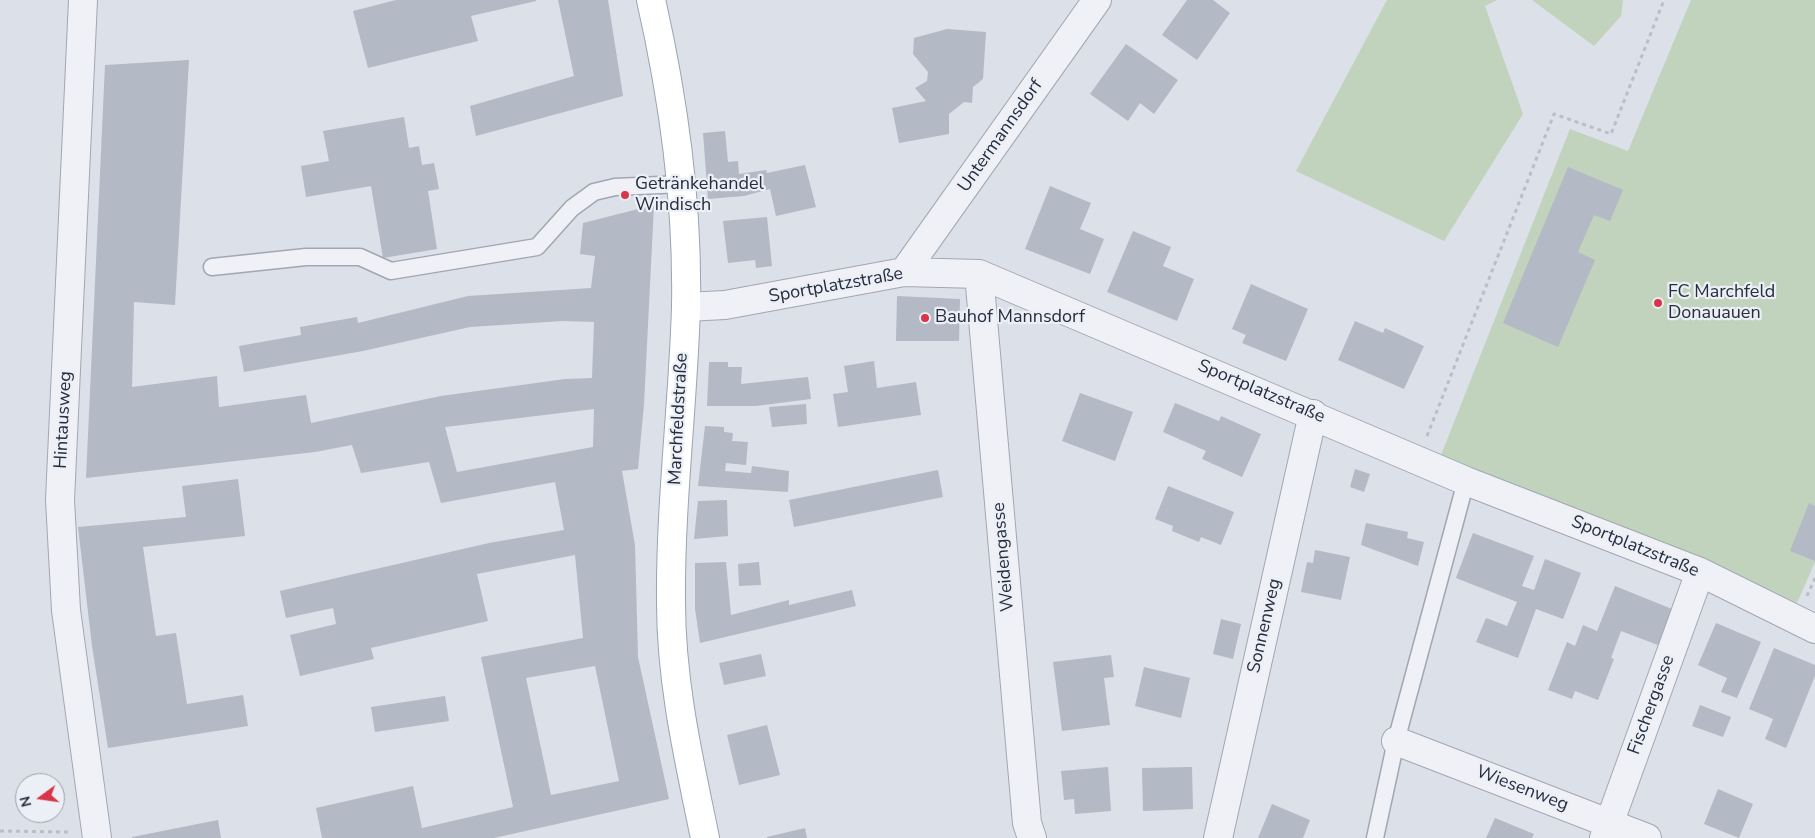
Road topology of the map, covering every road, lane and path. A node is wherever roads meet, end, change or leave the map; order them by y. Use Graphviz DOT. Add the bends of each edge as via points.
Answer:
graph roads {
  1 [pos="83,0"];
  2 [pos="651,0"];
  3 [pos="1097,0"];
  4 [pos="1664,0"];
  5 [pos="683,184"];
  6 [pos="212,267"];
  7 [pos="904,272"];
  8 [pos="979,274"];
  9 [pos="686,306"];
  10 [pos="1313,414"];
  11 [pos="1418,460"];
  12 [pos="1466,480"];
  13 [pos="1700,572"];
  14 [pos="1815,629"];
  15 [pos="1396,741"];
  16 [pos="1606,830"];
  17 [pos="0,831"];
  18 [pos="97,835"];
  19 [pos="706,838"];
  20 [pos="1032,838"];
  21 [pos="1218,838"];
  22 [pos="1375,838"];
  23 [pos="1647,838"];
  1 -- 18 [label="street, Hintausweg" via="60,500 66,610"];
  2 -- 5 [label="main road, Marchfeldstraße" via="665,63"];
  3 -- 7 [label="street, Untermannsdorf"];
  4 -- 11 [label="path" via="1611,134 1554,114"];
  5 -- 6 [label="lane" via="615,187 594,192 572,208 537,247 391,271 360,257 306,257"];
  5 -- 9 [label="main road, Marchfeldstraße"];
  7 -- 8 [label="street, Sportplatzstraße"];
  7 -- 9 [label="street, Sportplatzstraße" via="725,305"];
  8 -- 10 [label="street, Sportplatzstraße"];
  8 -- 20 [label="street, Weidengasse" via="1027,823"];
  9 -- 19 [label="main road, Marchfeldstraße" via="672,528 671,605 678,704"];
  10 -- 11 [label="street, Sportplatzstraße"];
  10 -- 21 [label="street, Sonnenweg"];
  11 -- 12 [label="street, Sportplatzstraße"];
  12 -- 13 [label="street, Sportplatzstraße"];
  12 -- 15 [label="lane"];
  13 -- 14 [label="street, Sportplatzstraße"];
  13 -- 16 [label="street, Fischergasse"];
  15 -- 16 [label="street, Wiesenweg"];
  15 -- 22 [label="lane"];
  16 -- 23 [label="street, Wiesenweg"];
  17 -- 18 [label="path"];
}
